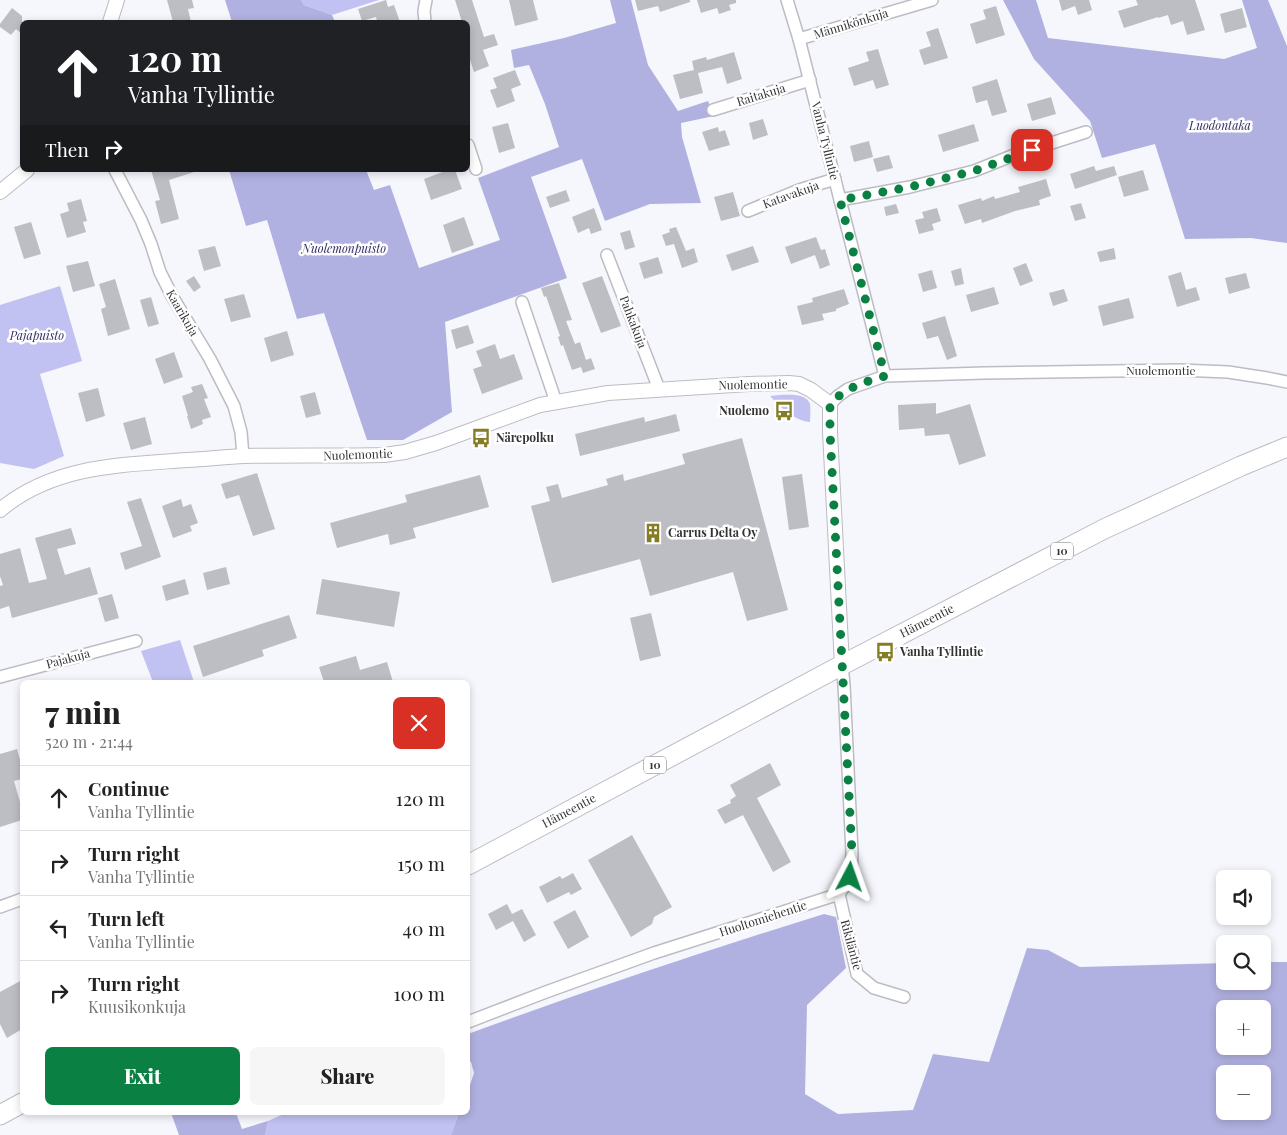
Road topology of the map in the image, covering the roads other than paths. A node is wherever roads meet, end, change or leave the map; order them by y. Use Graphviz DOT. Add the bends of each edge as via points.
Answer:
graph roads {
  1 [pos="117,0"];
  2 [pos="426,0"];
  3 [pos="787,0"];
  4 [pos="932,0"];
  5 [pos="111,20"];
  6 [pos="425,20"];
  7 [pos="799,40"];
  8 [pos="810,80"];
  9 [pos="713,110"];
  10 [pos="1086,132"];
  11 [pos="470,151"];
  12 [pos="476,169"];
  13 [pos="25,172"];
  14 [pos="116,172"];
  15 [pos="835,179"];
  16 [pos="0,192"];
  17 [pos="840,200"];
  18 [pos="748,211"];
  19 [pos="608,255"];
  20 [pos="522,302"];
  21 [pos="885,376"];
  22 [pos="1287,382"];
  23 [pos="659,389"];
  24 [pos="556,402"];
  25 [pos="830,404"];
  26 [pos="1287,447"];
  27 [pos="243,456"];
  28 [pos="0,510"];
  29 [pos="136,641"];
  30 [pos="842,665"];
  31 [pos="0,678"];
  32 [pos="470,864"];
  33 [pos="839,894"];
  34 [pos="20,900"];
  35 [pos="0,907"];
  36 [pos="904,997"];
  37 [pos="470,1021"];
  38 [pos="20,1104"];
  39 [pos="0,1115"];
  1 -- 5 [label="street"];
  2 -- 6 [label="street"];
  3 -- 7 [label="street, Vanha Tyllintie"];
  4 -- 7 [label="street, Männikönkuja"];
  7 -- 8 [label="street, Vanha Tyllintie"];
  8 -- 9 [label="street, Raitakuja"];
  8 -- 15 [label="street, Vanha Tyllintie"];
  10 -- 17 [label="street" via="974,171"];
  11 -- 12 [label="street"];
  13 -- 16 [label="street"];
  14 -- 27 [label="street, Kaarikuja" via="141,220 172,296 234,406"];
  15 -- 17 [label="street, Vanha Tyllintie"];
  15 -- 18 [label="street, Katavakuja"];
  17 -- 21 [label="street, Vanha Tyllintie"];
  19 -- 23 [label="street, Pahkakuja"];
  20 -- 24 [label="street"];
  21 -- 22 [label="street, Nuolemontie" via="1180,370 1228,372"];
  21 -- 25 [label="street" via="848,389"];
  23 -- 24 [label="street, Nuolemontie"];
  23 -- 25 [label="street, Nuolemontie" via="789,383 812,390"];
  24 -- 27 [label="street, Nuolemontie" via="405,452"];
  25 -- 30 [label="street"];
  26 -- 30 [label="highway, Hämeentie / 10" via="1104,529"];
  27 -- 28 [label="street, Nuolemontie" via="113,465 67,475 33,488"];
  29 -- 31 [label="street, Pajakuja"];
  30 -- 32 [label="highway, Hämeentie / 10"];
  30 -- 33 [label="street" via="852,853 850,877"];
  33 -- 36 [label="street, Rikiläntie" via="857,974 874,988"];
  33 -- 37 [label="street, Huoltomiehentie" via="654,953"];
  34 -- 35 [label="street"];
  38 -- 39 [label="highway"];
}
